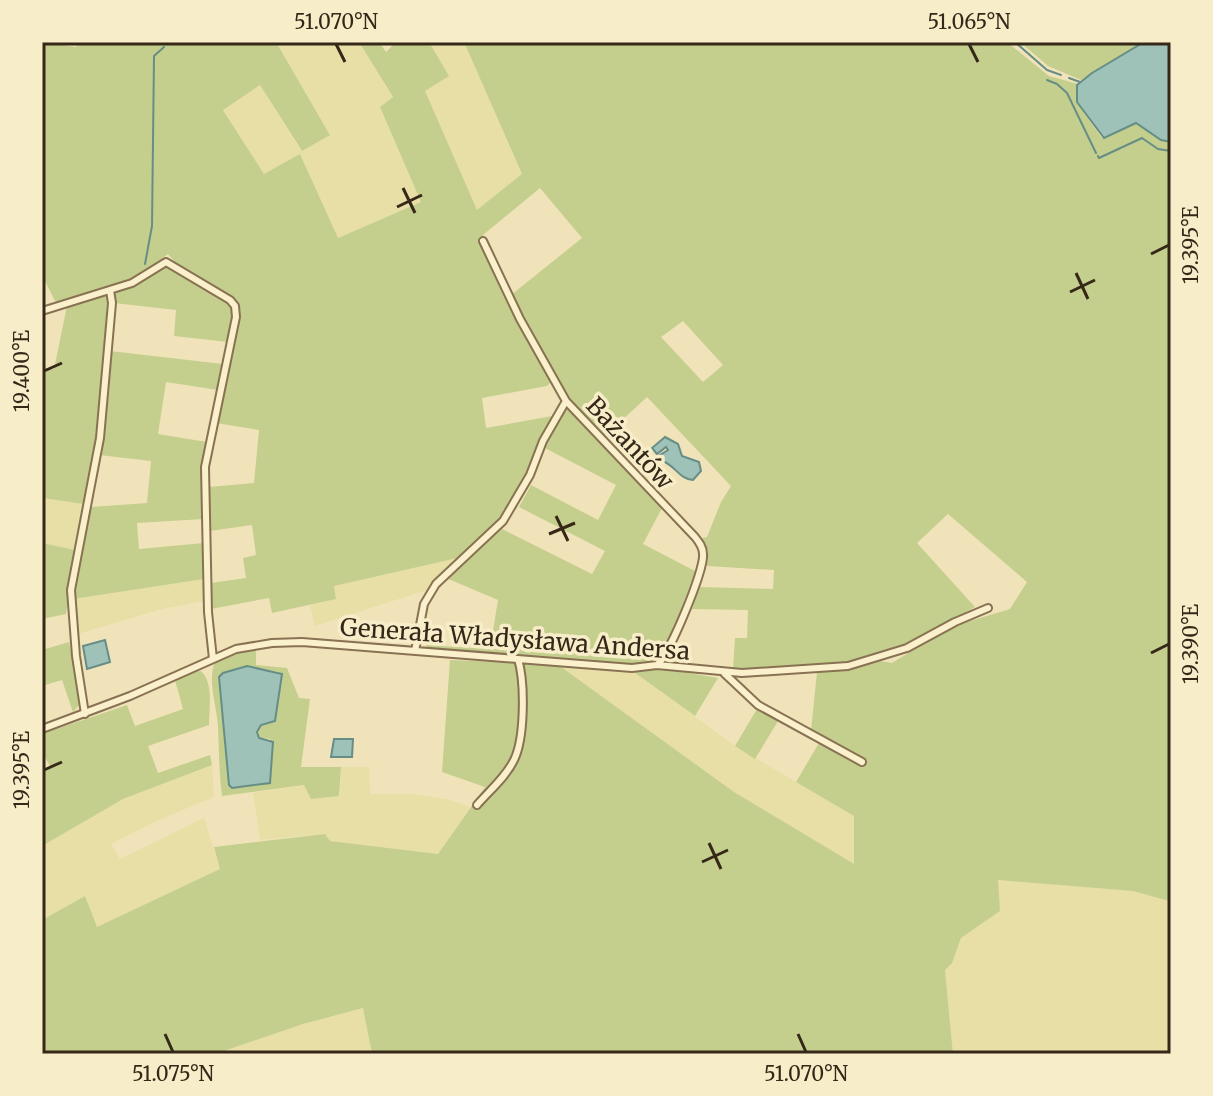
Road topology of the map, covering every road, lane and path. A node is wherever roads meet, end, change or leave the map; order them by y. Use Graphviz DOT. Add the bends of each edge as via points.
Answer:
graph roads {
  1 [pos="483,241"];
  2 [pos="110,290"];
  3 [pos="42,311"];
  4 [pos="566,401"];
  5 [pos="988,608"];
  6 [pos="415,651"];
  7 [pos="213,659"];
  8 [pos="518,659"];
  9 [pos="657,665"];
  10 [pos="724,673"];
  11 [pos="85,714"];
  12 [pos="42,729"];
  13 [pos="862,762"];
  14 [pos="477,805"];
  1 -- 4 [label="street, Bażantów"];
  2 -- 3 [label="street"];
  2 -- 7 [label="street" via="139,280 166,262 230,300 236,309 205,467"];
  2 -- 11 [label="street" via="100,438 71,590"];
  4 -- 6 [label="street" via="503,521 436,584 424,604"];
  4 -- 9 [label="street, Bażantów" via="703,551 670,648"];
  5 -- 10 [label="street, Generała Władysława Andersa" via="907,648 859,664"];
  6 -- 7 [label="street, Generała Władysława Andersa" via="283,642 243,647"];
  6 -- 8 [label="street, Generała Władysława Andersa"];
  7 -- 11 [label="street, Generała Władysława Andersa"];
  8 -- 9 [label="street, Generała Władysława Andersa" via="632,668"];
  8 -- 14 [label="street" via="523,692 517,754"];
  9 -- 10 [label="street, Generała Władysława Andersa"];
  10 -- 13 [label="street" via="758,705"];
  11 -- 12 [label="street, Generała Władysława Andersa"];
}
